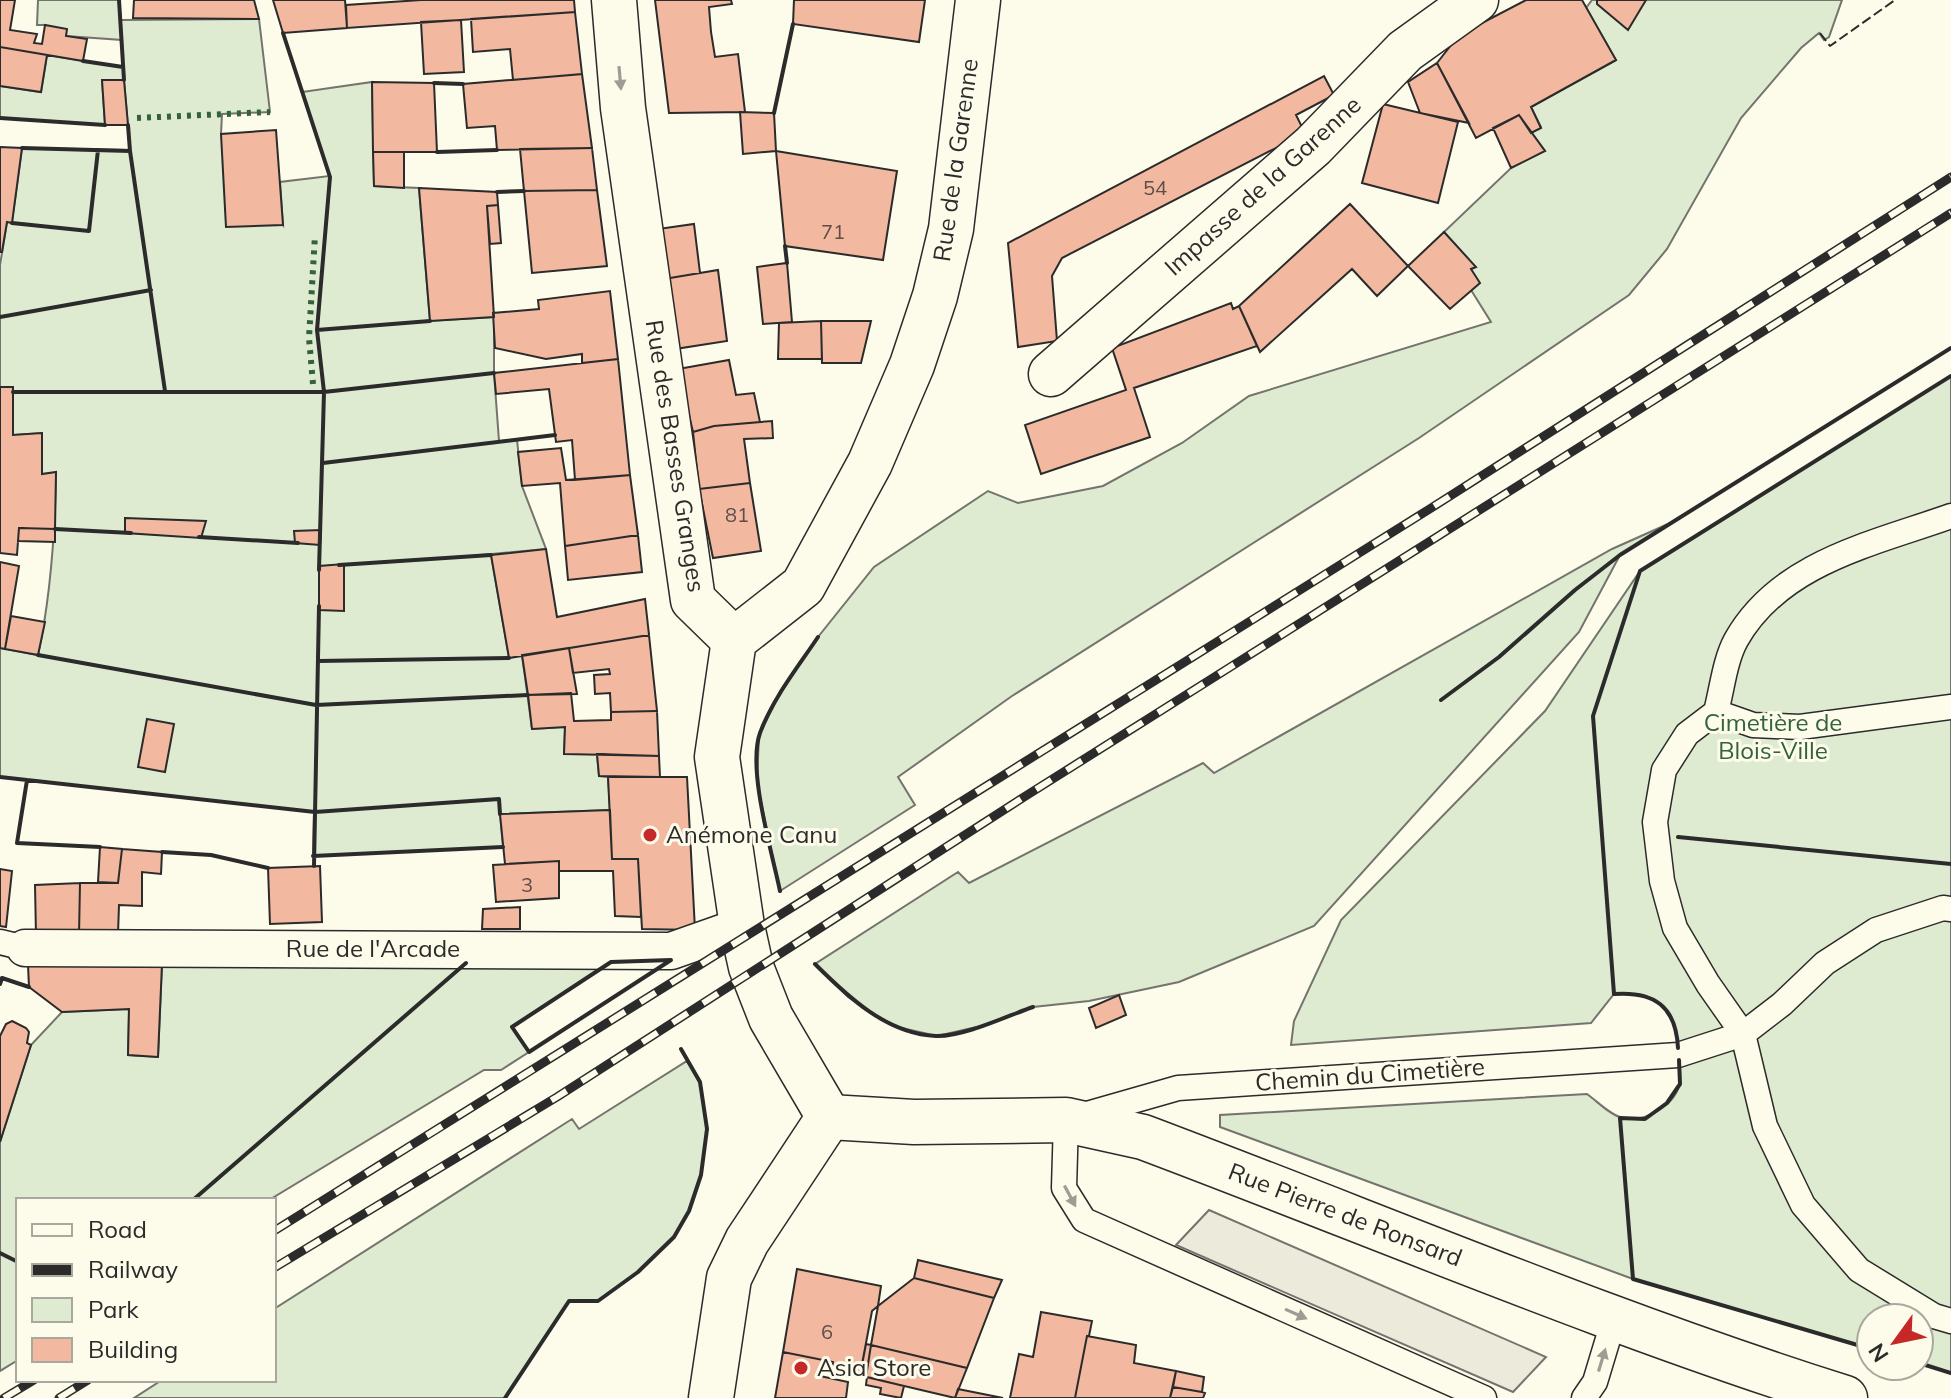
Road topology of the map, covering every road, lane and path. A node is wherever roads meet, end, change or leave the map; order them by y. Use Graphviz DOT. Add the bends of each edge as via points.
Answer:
graph roads {
  1 [pos="614,0"];
  2 [pos="978,0"];
  3 [pos="1476,0"];
  4 [pos="1051,374"];
  5 [pos="1951,516"];
  6 [pos="734,640"];
  7 [pos="1951,707"];
  8 [pos="1716,712"];
  9 [pos="1951,909"];
  10 [pos="742,926"];
  11 [pos="12,945"];
  12 [pos="1743,1034"];
  13 [pos="829,1117"];
  14 [pos="1066,1120"];
  15 [pos="1614,1319"];
  16 [pos="1951,1321"];
  17 [pos="1753,1384"];
  18 [pos="711,1398"];
  19 [pos="1484,1398"];
  20 [pos="1584,1398"];
  21 [pos="1845,1398"];
  1 -- 6 [label="street, Rue des Basses Granges, one-way" via="623,108 693,600"];
  2 -- 6 [label="street, Rue de la Garenne" via="951,229 912,365 870,463 803,586"];
  3 -- 4 [label="street, Impasse de la Garenne" via="1405,51 1313,146"];
  5 -- 8 [label="lane" via="1823,562 1782,586 1755,611 1734,643"];
  6 -- 10 [label="street" via="717,757"];
  7 -- 8 [label="lane" via="1800,727 1753,725"];
  8 -- 12 [label="lane" via="1687,734 1664,770 1655,822 1662,881 1675,928"];
  9 -- 12 [label="lane, Chemin du Cimetière" via="1876,930 1825,963"];
  10 -- 11 [label="street, Rue de l'Arcade" via="671,951"];
  10 -- 13 [label="street" via="771,1018"];
  12 -- 14 [label="lane, Chemin du Cimetière" via="1678,1055 1178,1088"];
  12 -- 16 [label="lane" via="1765,1126 1803,1205 1859,1270"];
  13 -- 14 [label="street, Rue Pierre de Ronsard"];
  13 -- 18 [label="street" via="747,1241 729,1278"];
  14 -- 15 [label="street, Rue Pierre de Ronsard" via="1143,1137"];
  14 -- 19 [label="lane, one-way" via="1064,1188 1084,1220"];
  15 -- 17 [label="street, Rue Pierre de Ronsard"];
  20 -- 15 [label="lane, one-way" via="1595,1382"];
  17 -- 21 [label="street, Rue Pierre de Ronsard"];
}
